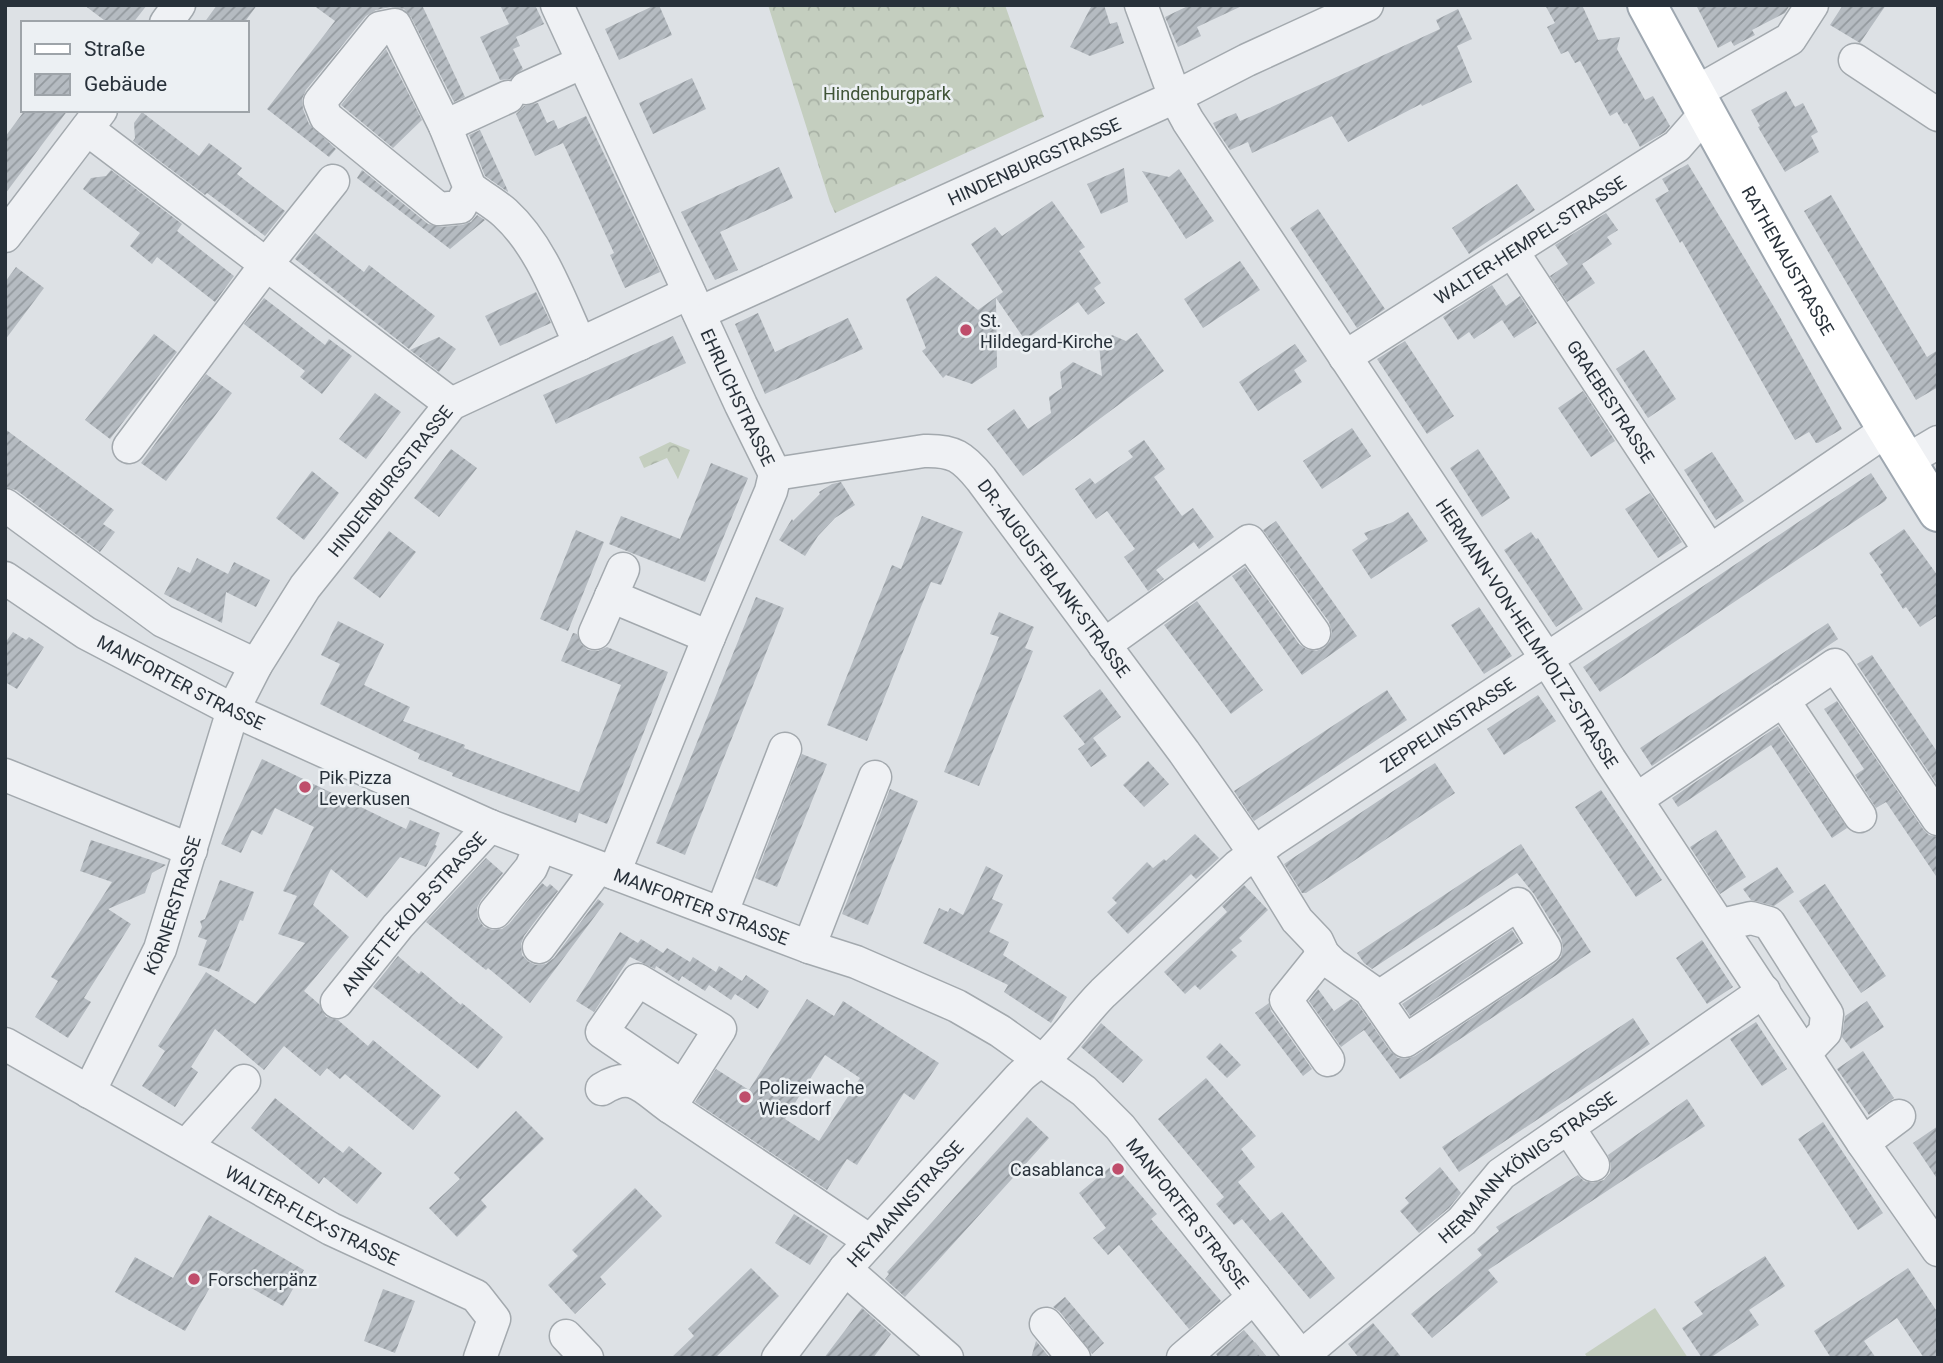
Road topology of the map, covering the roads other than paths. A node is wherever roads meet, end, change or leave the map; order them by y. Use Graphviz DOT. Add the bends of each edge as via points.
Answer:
graph roads {
  1 [pos="179,5"];
  2 [pos="557,5"];
  3 [pos="1141,5"];
  4 [pos="1367,5"];
  5 [pos="1647,5"];
  6 [pos="1812,5"];
  7 [pos="167,21"];
  8 [pos="1855,60"];
  9 [pos="583,62"];
  10 [pos="1175,97"];
  11 [pos="1700,103"];
  12 [pos="1938,114"];
  13 [pos="94,120"];
  14 [pos="445,126"];
  15 [pos="333,181"];
  16 [pos="470,188"];
  17 [pos="5,236"];
  18 [pos="1512,251"];
  19 [pos="265,266"];
  20 [pos="694,303"];
  21 [pos="580,344"];
  22 [pos="1345,357"];
  23 [pos="451,404"];
  24 [pos="1938,442"];
  25 [pos="1896,446"];
  26 [pos="129,447"];
  27 [pos="775,474"];
  28 [pos="5,505"];
  29 [pos="1938,512"];
  30 [pos="1710,551"];
  31 [pos="5,578"];
  32 [pos="595,633"];
  33 [pos="1314,633"];
  34 [pos="709,637"];
  35 [pos="1104,645"];
  36 [pos="1546,658"];
  37 [pos="256,665"];
  38 [pos="1783,700"];
  39 [pos="233,710"];
  40 [pos="785,749"];
  41 [pos="5,775"];
  42 [pos="875,777"];
  43 [pos="1637,799"];
  44 [pos="1860,816"];
  45 [pos="1938,819"];
  46 [pos="490,826"];
  47 [pos="540,847"];
  48 [pos="191,850"];
  49 [pos="1254,853"];
  50 [pos="606,871"];
  51 [pos="495,912"];
  52 [pos="722,912"];
  53 [pos="1721,925"];
  54 [pos="540,947"];
  55 [pos="809,947"];
  56 [pos="1323,954"];
  57 [pos="1764,991"];
  58 [pos="1376,999"];
  59 [pos="337,1002"];
  60 [pos="5,1044"];
  61 [pos="1805,1053"];
  62 [pos="1041,1060"];
  63 [pos="1328,1060"];
  64 [pos="244,1081"];
  65 [pos="602,1089"];
  66 [pos="89,1092"];
  67 [pos="1899,1116"];
  68 [pos="1568,1127"];
  69 [pos="1863,1143"];
  70 [pos="186,1146"];
  71 [pos="1593,1165"];
  72 [pos="870,1241"];
  73 [pos="1938,1250"];
  74 [pos="845,1269"];
  75 [pos="1254,1297"];
  76 [pos="1046,1324"];
  77 [pos="1289,1352"];
  78 [pos="480,1358"];
  79 [pos="778,1358"];
  80 [pos="947,1358"];
  81 [pos="1074,1358"];
  82 [pos="1183,1358"];
  1 -- 7 [label="street"];
  2 -- 9 [label="street, EHRLICHSTRASSE"];
  3 -- 10 [label="street, HERMANN-VON-HELMHOLTZ-STRASSE"];
  4 -- 10 [label="street, HINDENBURGSTRASSE"];
  5 -- 11 [label="main road, RATHENAUSTRASSE"];
  6 -- 11 [label="street, WALTER-HEMPEL-STRASSE" via="1790,39"];
  8 -- 12 [label="street"];
  9 -- 14 [label="street"];
  9 -- 20 [label="street, EHRLICHSTRASSE"];
  10 -- 20 [label="street, HINDENBURGSTRASSE"];
  10 -- 22 [label="street, HERMANN-VON-HELMHOLTZ-STRASSE"];
  11 -- 18 [label="street, WALTER-HEMPEL-STRASSE" via="1677,146"];
  11 -- 25 [label="main road, RATHENAUSTRASSE"];
  13 -- 17 [label="street"];
  13 -- 19 [label="street"];
  14 -- 16 [label="street"];
  14 -- 16 [label="street" via="395,25 380,28 320,102 326,117 439,209 460,207"];
  15 -- 19 [label="street"];
  16 -- 21 [label="street" via="505,213 524,235"];
  18 -- 22 [label="street, WALTER-HEMPEL-STRASSE"];
  18 -- 30 [label="street, GRAEBESTRASSE"];
  19 -- 23 [label="street"];
  19 -- 26 [label="street"];
  20 -- 21 [label="street, HINDENBURGSTRASSE"];
  20 -- 27 [label="street, EHRLICHSTRASSE"];
  21 -- 23 [label="street, HINDENBURGSTRASSE"];
  22 -- 36 [label="street, HERMANN-VON-HELMHOLTZ-STRASSE"];
  23 -- 37 [label="street, HINDENBURGSTRASSE" via="305,587"];
  24 -- 25 [label="street, ZEPPELINSTRASSE"];
  25 -- 29 [label="main road, RATHENAUSTRASSE"];
  25 -- 30 [label="street, ZEPPELINSTRASSE"];
  27 -- 34 [label="street, EHRLICHSTRASSE"];
  27 -- 35 [label="street, DR.-AUGUST-BLANK-STRASSE" via="924,452 954,454 981,479"];
  28 -- 37 [label="street" via="163,621"];
  30 -- 36 [label="street, ZEPPELINSTRASSE"];
  31 -- 39 [label="street, MANFORTER STRASSE" via="86,633"];
  32 -- 34 [label="street" via="617,582"];
  33 -- 35 [label="street" via="1249,541"];
  34 -- 50 [label="street, EHRLICHSTRASSE"];
  35 -- 49 [label="street, DR.-AUGUST-BLANK-STRASSE"];
  36 -- 43 [label="street, HERMANN-VON-HELMHOLTZ-STRASSE"];
  36 -- 49 [label="street, ZEPPELINSTRASSE"];
  37 -- 39 [label="street, HINDENBURGSTRASSE"];
  38 -- 43 [label="street"];
  38 -- 44 [label="street"];
  38 -- 45 [label="street" via="1835,665"];
  39 -- 46 [label="street, MANFORTER STRASSE"];
  39 -- 48 [label="street, KÖRNERSTRASSE"];
  40 -- 52 [label="street"];
  41 -- 48 [label="street"];
  42 -- 55 [label="street"];
  43 -- 53 [label="street, HERMANN-VON-HELMHOLTZ-STRASSE"];
  46 -- 47 [label="street, MANFORTER STRASSE"];
  46 -- 59 [label="street, ANNETTE-KOLB-STRASSE" via="398,926"];
  47 -- 50 [label="street, MANFORTER STRASSE"];
  47 -- 51 [label="street" via="531,868"];
  48 -- 66 [label="street, KÖRNERSTRASSE" via="160,948"];
  49 -- 56 [label="street, DR.-AUGUST-BLANK-STRASSE"];
  49 -- 62 [label="street, ZEPPELINSTRASSE" via="1103,993"];
  50 -- 52 [label="street, MANFORTER STRASSE"];
  50 -- 54 [label="street, EHRLICHSTRASSE"];
  52 -- 55 [label="street, MANFORTER STRASSE"];
  53 -- 57 [label="street, HERMANN-VON-HELMHOLTZ-STRASSE"];
  53 -- 61 [label="street" via="1751,918 1769,923 1827,1014 1825,1032"];
  55 -- 62 [label="street, MANFORTER STRASSE" via="957,1006"];
  56 -- 58 [label="street, DR.-AUGUST-BLANK-STRASSE"];
  56 -- 63 [label="street" via="1286,1000"];
  57 -- 61 [label="street, HERMANN-VON-HELMHOLTZ-STRASSE"];
  57 -- 68 [label="street, HERMANN-KÖNIG-STRASSE"];
  58 -- 58 [label="street, DR.-AUGUST-BLANK-STRASSE" via="1405,1041 1545,948 1518,904"];
  60 -- 66 [label="street, WALTER-FLEX-STRASSE"];
  61 -- 69 [label="street, HERMANN-VON-HELMHOLTZ-STRASSE"];
  62 -- 72 [label="street, HEYMANNSTRASSE" via="1029,1067"];
  62 -- 75 [label="street, MANFORTER STRASSE" via="1105,1110"];
  64 -- 70 [label="street"];
  65 -- 72 [label="street" via="620,1079 631,1080 676,1097"];
  66 -- 70 [label="street, WALTER-FLEX-STRASSE"];
  67 -- 69 [label="street"];
  68 -- 71 [label="street"];
  68 -- 77 [label="street, HERMANN-KÖNIG-STRASSE" via="1501,1174 1462,1221"];
  69 -- 73 [label="street, HERMANN-VON-HELMHOLTZ-STRASSE"];
  70 -- 78 [label="street, WALTER-FLEX-STRASSE" via="331,1229 476,1296 494,1319"];
  72 -- 74 [label="street, HEYMANNSTRASSE"];
  74 -- 79 [label="street, HEYMANNSTRASSE"];
  74 -- 80 [label="street"];
  75 -- 77 [label="street, MANFORTER STRASSE"];
  75 -- 82 [label="street"];
  76 -- 81 [label="street"];
}
